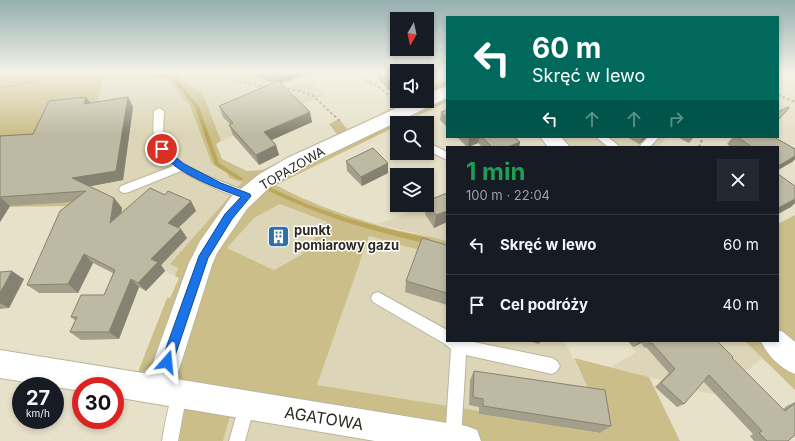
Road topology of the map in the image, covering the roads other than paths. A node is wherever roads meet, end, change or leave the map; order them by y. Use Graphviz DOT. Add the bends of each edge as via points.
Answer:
graph roads {
  1 [pos="444,93"];
  2 [pos="412,110"];
  3 [pos="159,111"];
  4 [pos="602,138"];
  5 [pos="653,138"];
  6 [pos="614,146"];
  7 [pos="645,146"];
  8 [pos="434,150"];
  9 [pos="446,156"];
  10 [pos="182,166"];
  11 [pos="125,189"];
  12 [pos="247,196"];
  13 [pos="378,298"];
  14 [pos="446,338"];
  15 [pos="453,342"];
  16 [pos="775,342"];
  17 [pos="795,360"];
  18 [pos="0,364"];
  19 [pos="552,366"];
  20 [pos="169,393"];
  21 [pos="247,405"];
  22 [pos="454,440"];
  23 [pos="170,441"];
  24 [pos="238,441"];
  1 -- 2 [label="street, TOPAZOWA"];
  2 -- 12 [label="street, TOPAZOWA" via="352,135 278,172"];
  3 -- 10 [label="lane" via="162,149 169,158"];
  4 -- 6 [label="lane"];
  5 -- 7 [label="lane"];
  8 -- 9 [label="lane"];
  10 -- 11 [label="lane"];
  10 -- 12 [label="lane" via="218,186"];
  12 -- 20 [label="street, TOPAZOWA" via="229,217 200,264"];
  13 -- 14 [label="lane"];
  15 -- 19 [label="lane"];
  15 -- 22 [label="lane"];
  16 -- 17 [label="street"];
  18 -- 20 [label="street, AGATOWA"];
  20 -- 21 [label="street, AGATOWA"];
  20 -- 23 [label="lane" via="176,409"];
  21 -- 22 [label="street, AGATOWA"];
  21 -- 24 [label="lane"];
}
